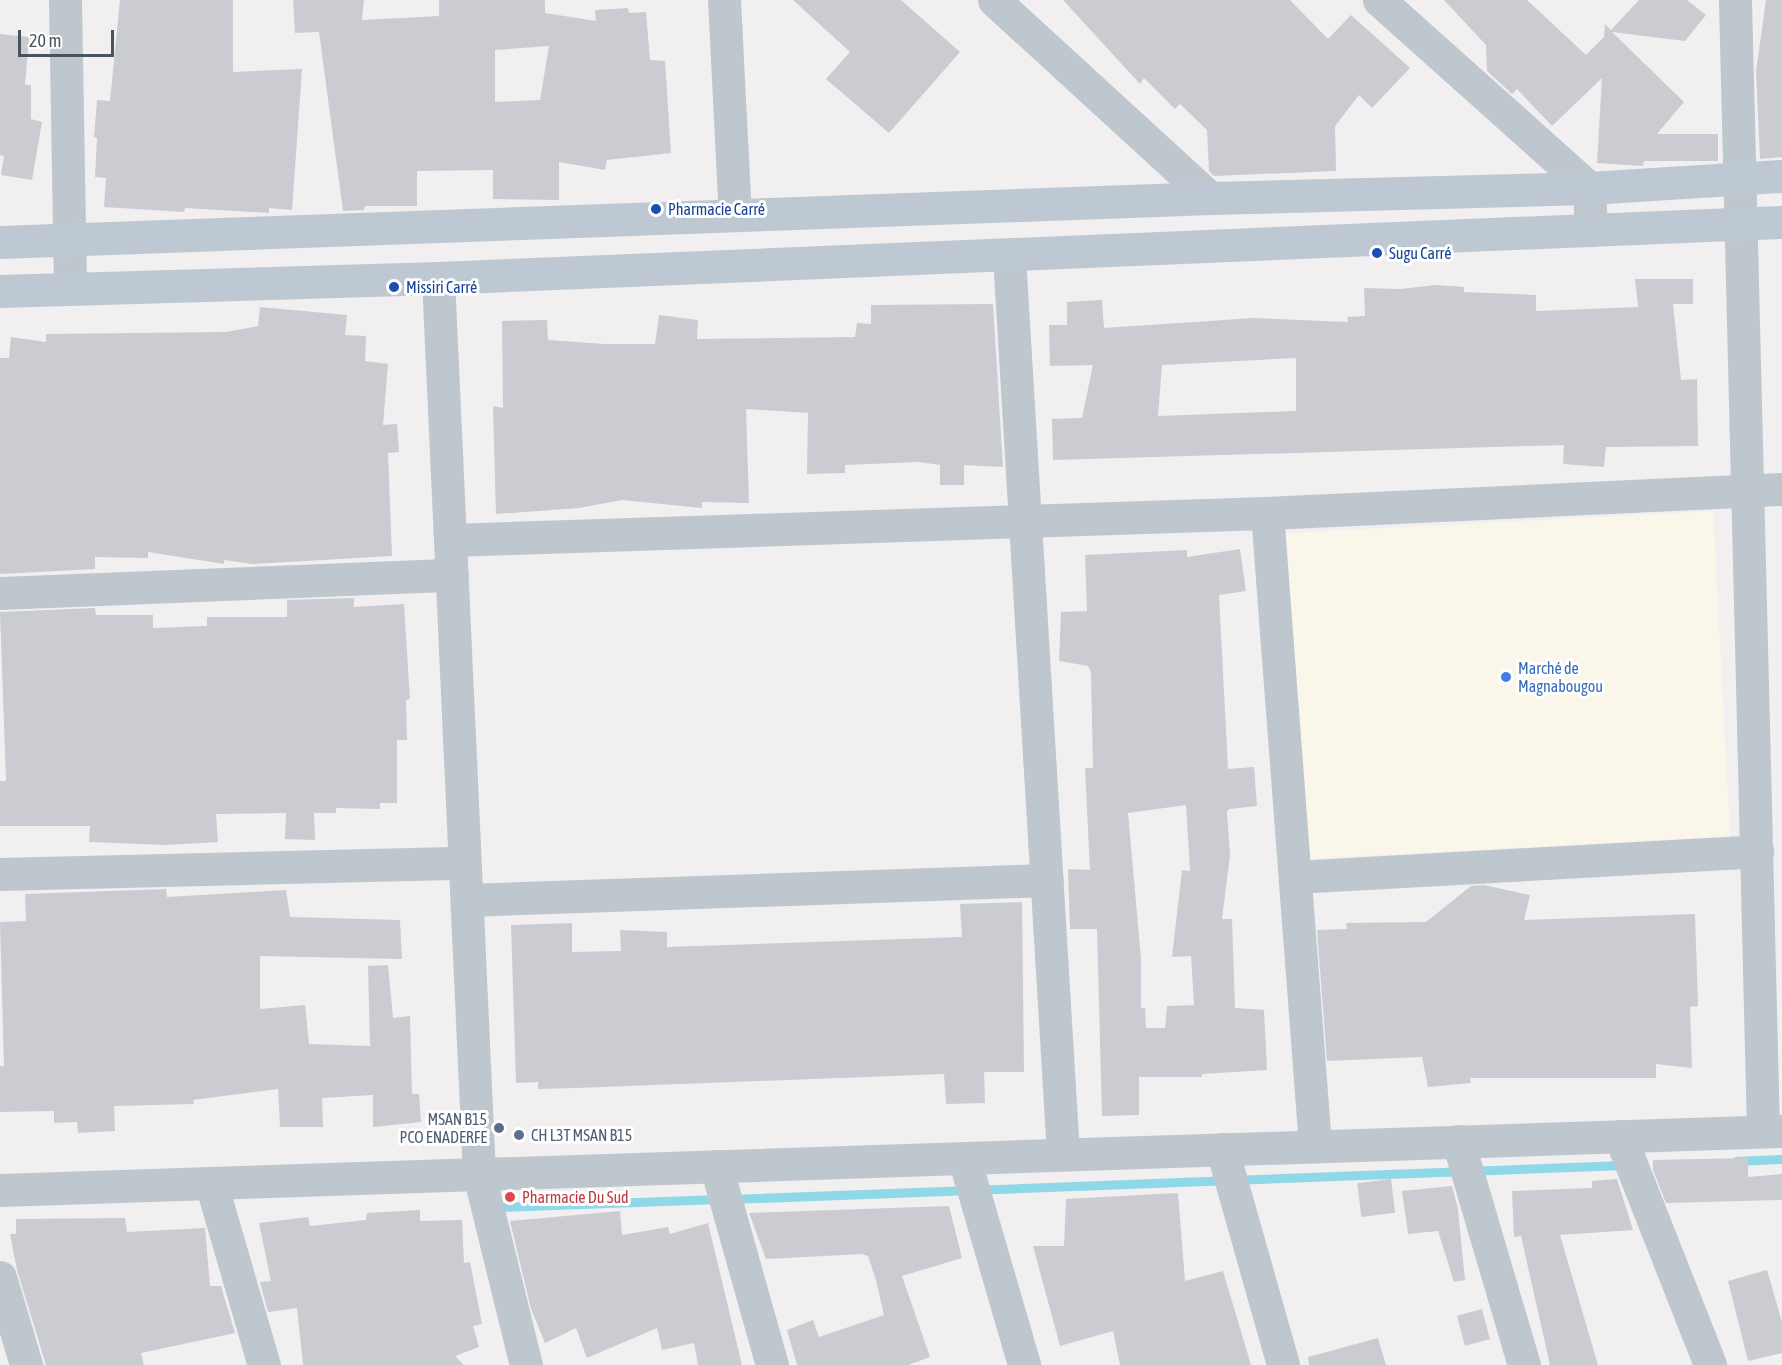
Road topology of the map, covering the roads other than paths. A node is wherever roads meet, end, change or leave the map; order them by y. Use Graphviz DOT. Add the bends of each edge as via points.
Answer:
graph roads {
  1 [pos="65,0"];
  2 [pos="724,0"];
  3 [pos="994,0"];
  4 [pos="1379,0"];
  5 [pos="1735,0"];
  6 [pos="1782,176"];
  7 [pos="1742,177"];
  8 [pos="1589,188"];
  9 [pos="1210,198"];
  10 [pos="735,214"];
  11 [pos="1782,222"];
  12 [pos="1742,223"];
  13 [pos="1591,230"];
  14 [pos="69,240"];
  15 [pos="0,242"];
  16 [pos="1009,256"];
  17 [pos="438,278"];
  18 [pos="70,288"];
  19 [pos="0,291"];
  20 [pos="1748,489"];
  21 [pos="1782,489"];
  22 [pos="1267,513"];
  23 [pos="1025,520"];
  24 [pos="451,540"];
  25 [pos="452,575"];
  26 [pos="0,593"];
  27 [pos="1757,851"];
  28 [pos="463,863"];
  29 [pos="0,874"];
  30 [pos="1295,877"];
  31 [pos="1047,880"];
  32 [pos="467,900"];
  33 [pos="1773,1131"];
  34 [pos="1620,1136"];
  35 [pos="1458,1141"];
  36 [pos="1316,1146"];
  37 [pos="1222,1149"];
  38 [pos="1063,1154"];
  39 [pos="964,1158"];
  40 [pos="716,1166"];
  41 [pos="479,1174"];
  42 [pos="211,1183"];
  43 [pos="0,1190"];
  44 [pos="0,1277"];
  45 [pos="26,1365"];
  46 [pos="264,1365"];
  47 [pos="526,1365"];
  48 [pos="772,1365"];
  49 [pos="1024,1365"];
  50 [pos="1283,1365"];
  51 [pos="1524,1365"];
  52 [pos="1710,1365"];
  1 -- 14 [label="street"];
  2 -- 10 [label="street"];
  3 -- 9 [label="street"];
  4 -- 8 [label="street"];
  5 -- 7 [label="street"];
  6 -- 7 [label="street"];
  7 -- 8 [label="street"];
  7 -- 12 [label="street"];
  8 -- 9 [label="street"];
  8 -- 13 [label="street"];
  9 -- 10 [label="street"];
  10 -- 14 [label="street"];
  11 -- 12 [label="street"];
  12 -- 13 [label="street"];
  12 -- 20 [label="street"];
  13 -- 16 [label="street"];
  14 -- 15 [label="street"];
  14 -- 18 [label="street"];
  16 -- 17 [label="street"];
  16 -- 23 [label="street"];
  17 -- 18 [label="street"];
  17 -- 24 [label="street"];
  18 -- 19 [label="street"];
  20 -- 21 [label="street"];
  20 -- 22 [label="street"];
  20 -- 27 [label="street"];
  22 -- 23 [label="street"];
  22 -- 30 [label="street"];
  23 -- 24 [label="street"];
  23 -- 31 [label="street"];
  24 -- 25 [label="street"];
  25 -- 26 [label="street"];
  25 -- 28 [label="street"];
  27 -- 30 [label="street"];
  27 -- 33 [label="street"];
  28 -- 29 [label="street"];
  28 -- 32 [label="street"];
  30 -- 36 [label="street"];
  31 -- 32 [label="street"];
  31 -- 38 [label="street"];
  32 -- 41 [label="street"];
  33 -- 34 [label="street"];
  34 -- 35 [label="street"];
  34 -- 52 [label="street"];
  35 -- 36 [label="street"];
  35 -- 51 [label="street"];
  36 -- 37 [label="street"];
  37 -- 38 [label="street"];
  37 -- 50 [label="street"];
  38 -- 39 [label="street"];
  39 -- 40 [label="street"];
  39 -- 49 [label="street"];
  40 -- 41 [label="street"];
  40 -- 48 [label="street"];
  41 -- 42 [label="street"];
  41 -- 47 [label="street"];
  42 -- 43 [label="street"];
  42 -- 46 [label="street"];
  44 -- 45 [label="street"];
}
